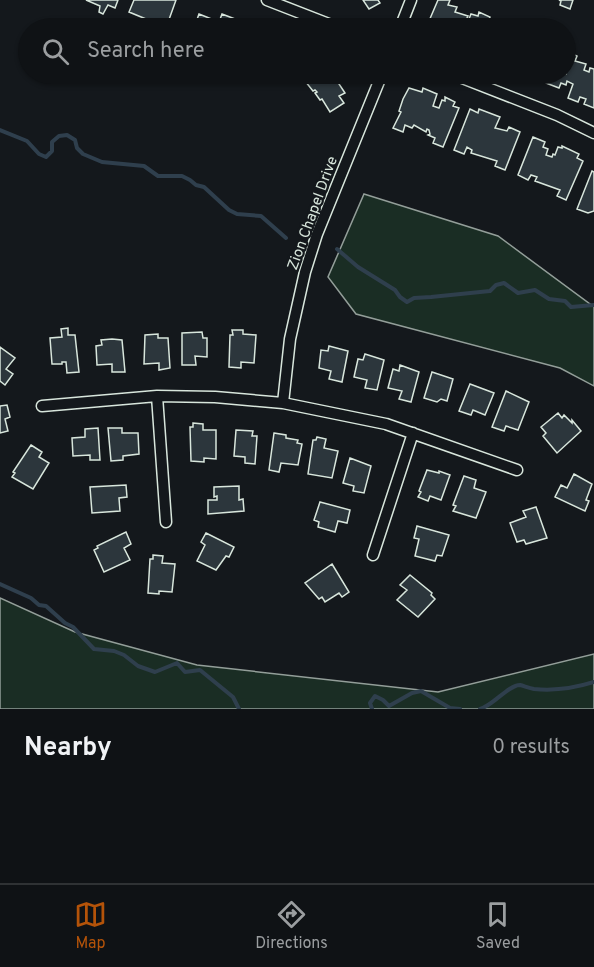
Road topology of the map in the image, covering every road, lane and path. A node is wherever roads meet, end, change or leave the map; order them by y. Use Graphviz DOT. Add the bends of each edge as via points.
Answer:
graph roads {
  1 [pos="267,0"];
  2 [pos="411,0"];
  3 [pos="313,18"];
  4 [pos="404,18"];
  5 [pos="378,84"];
  6 [pos="478,84"];
  7 [pos="594,132"];
  8 [pos="157,396"];
  9 [pos="283,403"];
  10 [pos="42,406"];
  11 [pos="413,433"];
  12 [pos="517,470"];
  13 [pos="166,522"];
  14 [pos="373,555"];
  1 -- 3 [label="street"];
  2 -- 4 [label="street"];
  5 -- 9 [label="street, Zion Chapel Drive" via="305,272 290,339"];
  6 -- 7 [label="street"];
  8 -- 9 [label="street"];
  8 -- 10 [label="street"];
  8 -- 13 [label="street"];
  9 -- 11 [label="street"];
  11 -- 12 [label="street"];
  11 -- 14 [label="street"];
}
